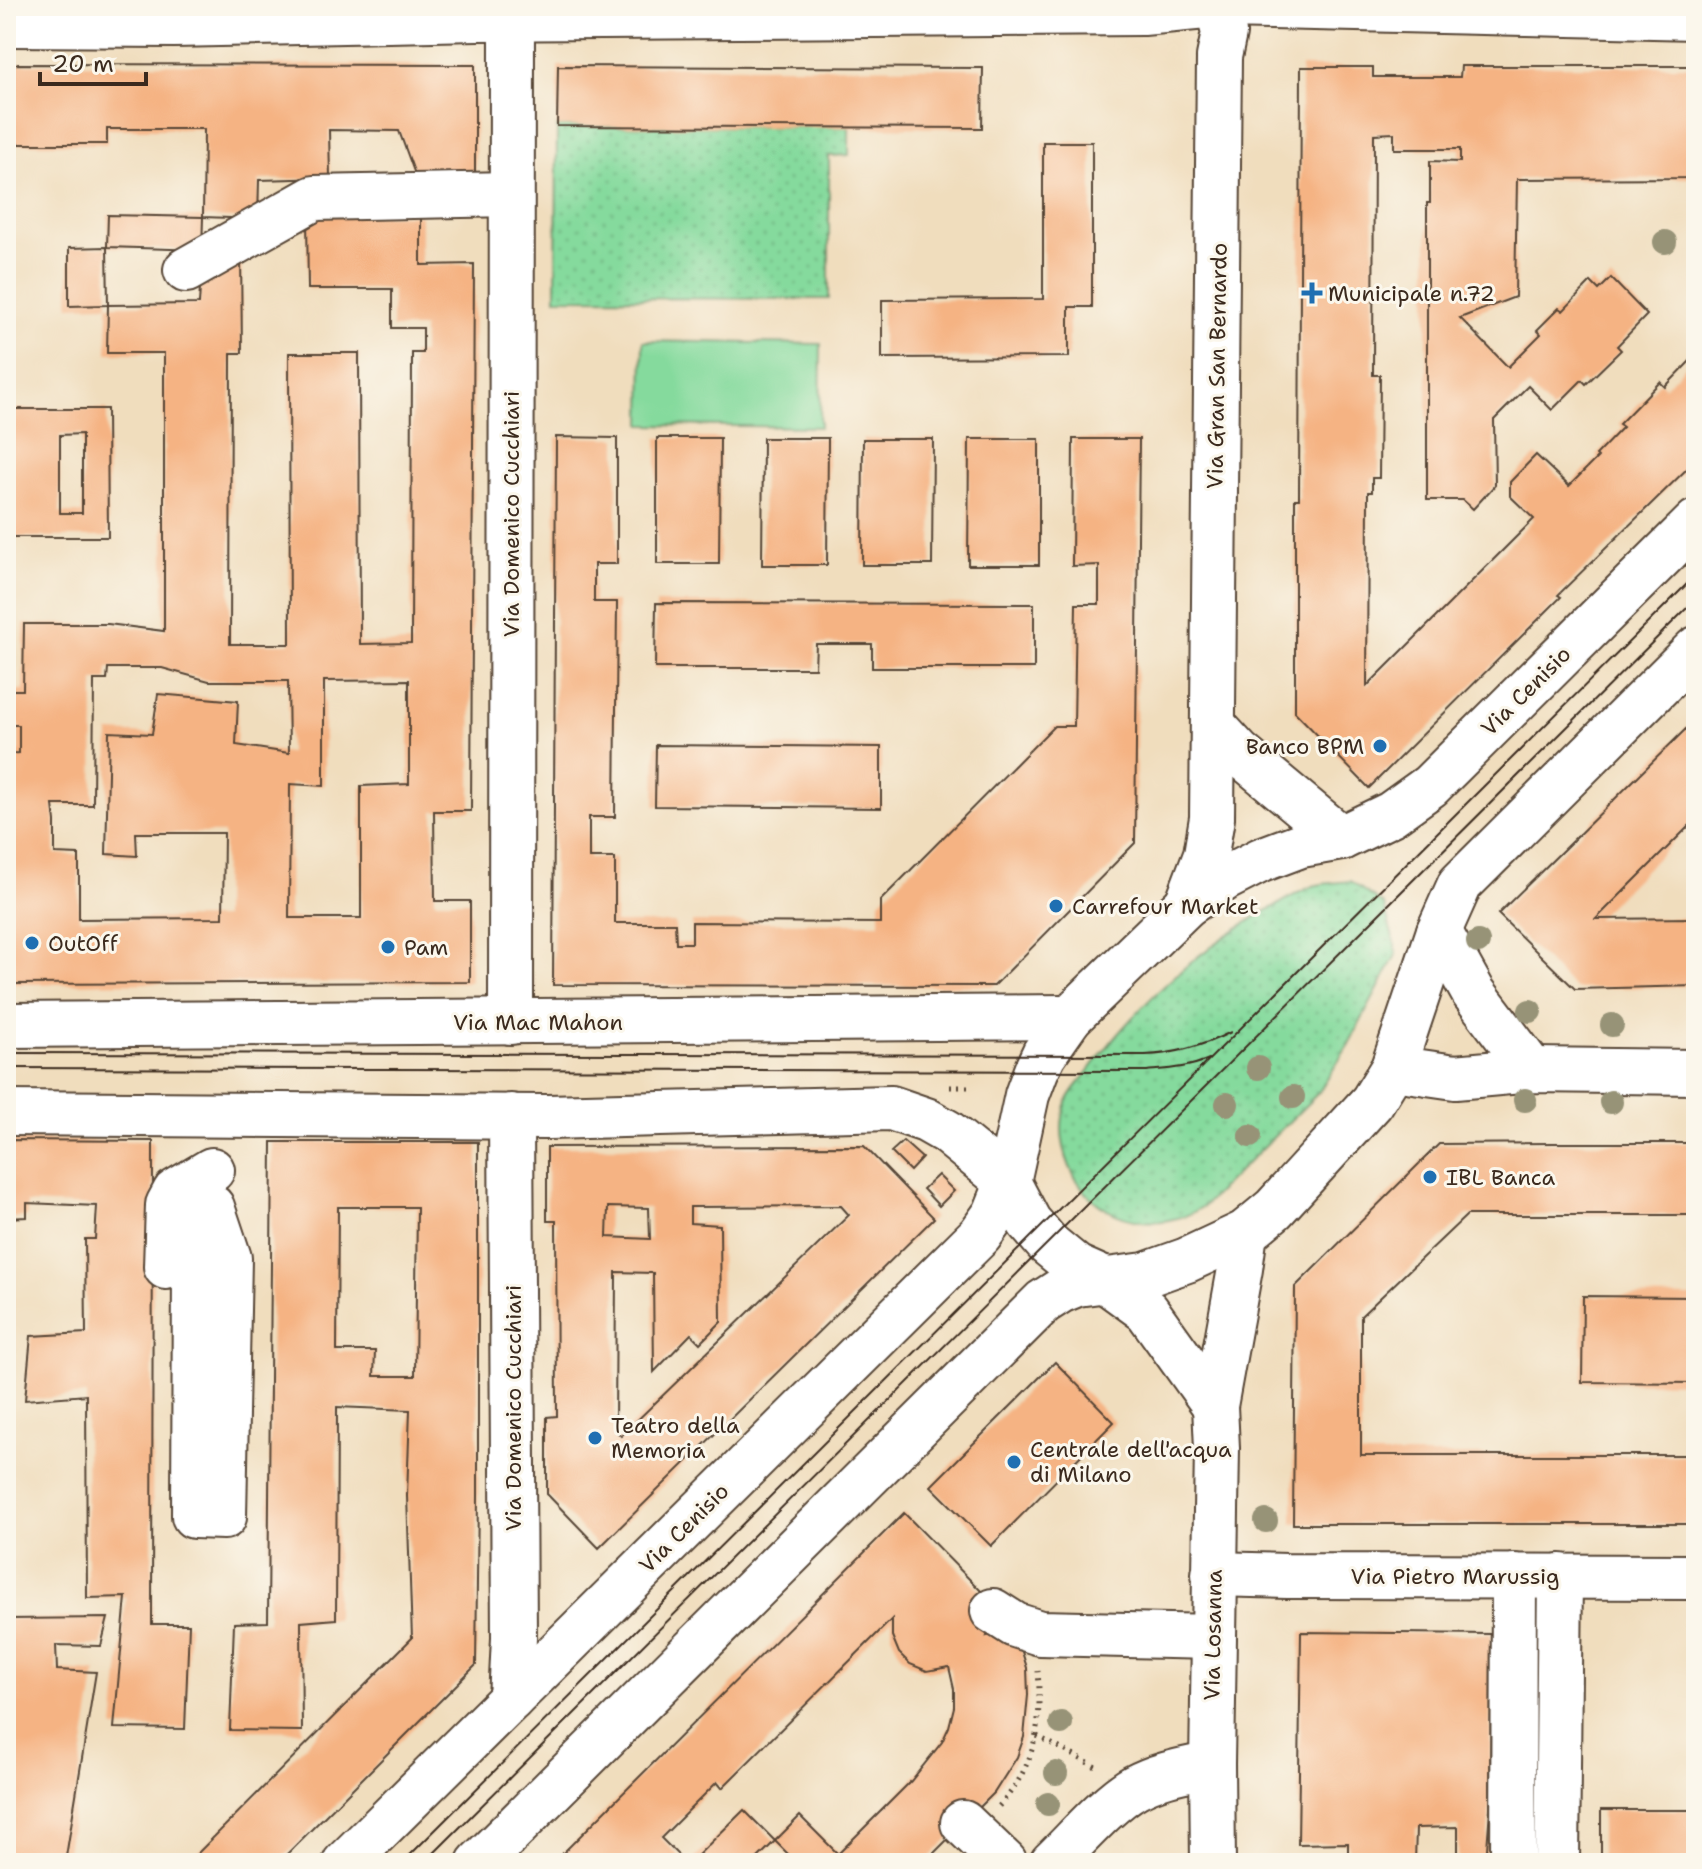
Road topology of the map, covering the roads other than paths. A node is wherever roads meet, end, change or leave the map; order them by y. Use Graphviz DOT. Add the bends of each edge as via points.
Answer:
graph roads {
  1 [pos="1216,6"];
  2 [pos="1224,6"];
  3 [pos="1016,10"];
  4 [pos="512,12"];
  5 [pos="174,15"];
  6 [pos="1696,17"];
  7 [pos="6,24"];
  8 [pos="511,194"];
  9 [pos="186,270"];
  10 [pos="1696,522"];
  11 [pos="1696,649"];
  12 [pos="1214,726"];
  13 [pos="1341,838"];
  14 [pos="1187,904"];
  15 [pos="1439,931"];
  16 [pos="1070,1017"];
  17 [pos="511,1022"];
  18 [pos="6,1025"];
  19 [pos="1393,1068"];
  20 [pos="1532,1070"];
  21 [pos="1696,1072"];
  22 [pos="6,1113"];
  23 [pos="212,1114"];
  24 [pos="511,1116"];
  25 [pos="1008,1182"];
  26 [pos="212,1189"];
  27 [pos="1245,1233"];
  28 [pos="166,1267"];
  29 [pos="1103,1279"];
  30 [pos="1215,1406"];
  31 [pos="1514,1576"];
  32 [pos="1560,1576"];
  33 [pos="1696,1577"];
  34 [pos="1214,1607"];
  35 [pos="1012,1611"];
  36 [pos="511,1699"];
  37 [pos="1212,1764"];
  38 [pos="345,1863"];
  39 [pos="479,1863"];
  40 [pos="1052,1863"];
  41 [pos="1213,1863"];
  42 [pos="1513,1863"];
  43 [pos="1557,1863"];
  1 -- 3 [label="street" via="1143,13"];
  1 -- 12 [label="street, Via Gran San Bernardo" via="1224,33 1219,57"];
  2 -- 6 [label="street"];
  3 -- 4 [label="street"];
  4 -- 5 [label="street"];
  4 -- 8 [label="street, Via Domenico Cucchiari"];
  5 -- 7 [label="street"];
  8 -- 9 [label="street" via="314,198"];
  8 -- 17 [label="street, Via Domenico Cucchiari"];
  10 -- 13 [label="street, Via Cenisio" via="1430,786 1391,814"];
  11 -- 15 [label="street" via="1460,884"];
  12 -- 13 [label="street"];
  12 -- 14 [label="street, Via Gran San Bernardo" via="1212,818 1206,854"];
  13 -- 14 [label="street, Via Cenisio" via="1261,860"];
  14 -- 16 [label="street, Via Cenisio"];
  15 -- 19 [label="street"];
  15 -- 20 [label="street" via="1473,992"];
  16 -- 17 [label="street, Via Mac Mahon"];
  16 -- 25 [label="street, Via Cenisio" via="1044,1054 1027,1095"];
  17 -- 18 [label="street, Via Mac Mahon"];
  19 -- 20 [label="street" via="1455,1077"];
  19 -- 27 [label="street" via="1372,1102 1274,1209"];
  20 -- 21 [label="street"];
  22 -- 23 [label="street"];
  23 -- 24 [label="street"];
  23 -- 26 [label="street"];
  24 -- 25 [label="street" via="891,1108 947,1132"];
  24 -- 36 [label="street, Via Domenico Cucchiari"];
  25 -- 29 [label="street" via="1029,1222 1048,1244 1076,1267"];
  25 -- 36 [label="street, Via Cenisio" via="980,1235"];
  26 -- 26 [label="street" via="195,1256 194,1516 224,1517 229,1258"];
  26 -- 28 [label="street" via="175,1192 168,1205"];
  27 -- 29 [label="street" via="1145,1275"];
  27 -- 30 [label="street, Via Losanna"];
  29 -- 30 [label="street" via="1147,1311"];
  29 -- 39 [label="street" via="1077,1284 1043,1302"];
  30 -- 34 [label="street, Via Losanna"];
  31 -- 32 [label="street, Via Pietro Marussig"];
  31 -- 34 [label="street, Via Pietro Marussig" via="1287,1576"];
  31 -- 42 [label="street"];
  32 -- 33 [label="street, Via Pietro Marussig"];
  32 -- 43 [label="street"];
  34 -- 35 [label="street, Via Pietro Marussig" via="1040,1633 1015,1625"];
  34 -- 37 [label="street, Via Losanna"];
  36 -- 38 [label="street, Via Cenisio"];
  37 -- 40 [label="street" via="1161,1775 1133,1788"];
  37 -- 41 [label="street, Via Losanna"];
}
